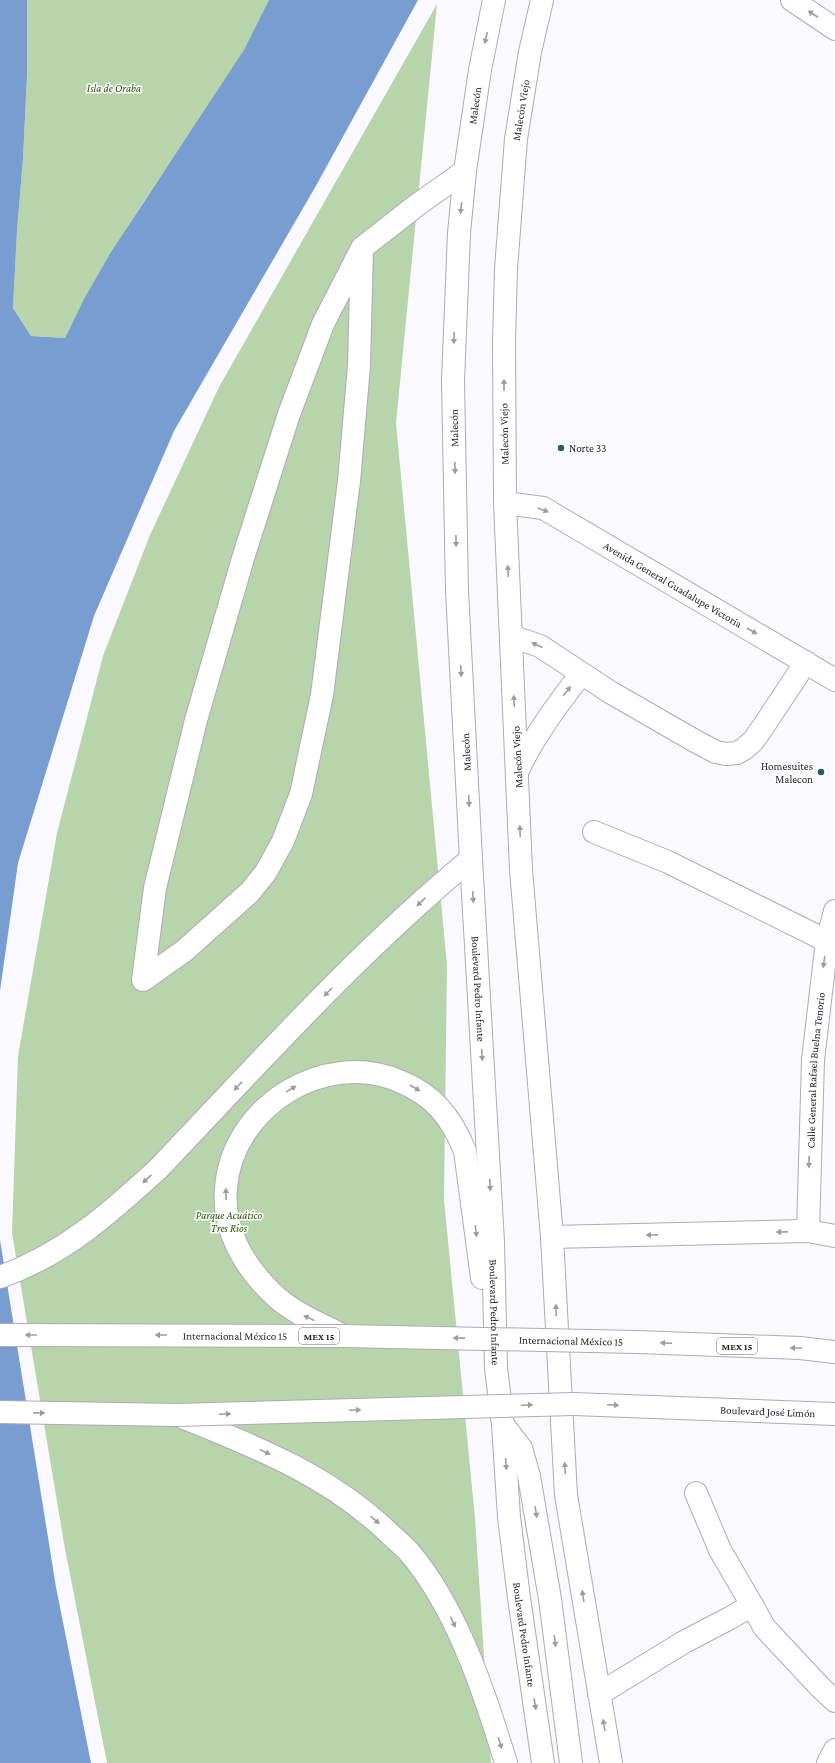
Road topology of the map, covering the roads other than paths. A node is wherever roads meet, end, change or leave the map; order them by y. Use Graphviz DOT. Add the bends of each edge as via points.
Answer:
graph roads {
  1 [pos="494,0"];
  2 [pos="542,0"];
  3 [pos="792,0"];
  4 [pos="835,29"];
  5 [pos="465,171"];
  6 [pos="362,248"];
  7 [pos="505,503"];
  8 [pos="511,636"];
  9 [pos="806,662"];
  10 [pos="581,674"];
  11 [pos="835,680"];
  12 [pos="517,772"];
  13 [pos="594,832"];
  14 [pos="471,859"];
  15 [pos="835,911"];
  16 [pos="827,941"];
  17 [pos="808,1231"];
  18 [pos="835,1236"];
  19 [pos="552,1237"];
  20 [pos="0,1278"];
  21 [pos="0,1335"];
  22 [pos="344,1336"];
  23 [pos="835,1352"];
  24 [pos="496,1368"];
  25 [pos="0,1412"];
  26 [pos="835,1414"];
  27 [pos="177,1415"];
  28 [pos="508,1430"];
  29 [pos="696,1493"];
  30 [pos="752,1605"];
  31 [pos="599,1694"];
  32 [pos="835,1701"];
  33 [pos="835,1750"];
  34 [pos="609,1755"];
  35 [pos="506,1763"];
  36 [pos="543,1763"];
  37 [pos="571,1763"];
  38 [pos="627,1763"];
  39 [pos="828,1763"];
  1 -- 5 [label="main road, Malecón, one-way" via="480,70"];
  7 -- 2 [label="main road, Malecón Viejo, one-way" via="506,269 516,139 530,52"];
  4 -- 3 [label="main road, one-way"];
  5 -- 6 [label="main road"];
  5 -- 14 [label="main road, Malecón, one-way" via="459,233 453,381 457,591"];
  6 -- 6 [label="main road" via="323,324 289,414 244,555 196,720 156,881 143,980 184,951 250,892 266,872 301,794 322,695 349,481 359,366"];
  8 -- 7 [label="main road, Malecón Viejo, one-way"];
  7 -- 9 [label="main road, Avenida General Guadalupe Victoria, one-way" via="544,508"];
  10 -- 8 [label="main road, one-way" via="540,646"];
  12 -- 8 [label="main road, Malecón Viejo, one-way"];
  9 -- 10 [label="main road" via="753,741 737,753 726,754 695,742"];
  9 -- 11 [label="main road, Avenida General Guadalupe Victoria"];
  12 -- 10 [label="main road, one-way" via="530,745"];
  19 -- 12 [label="main road, Malecón Viejo, one-way" via="521,870"];
  13 -- 16 [label="main road" via="668,862"];
  14 -- 20 [label="main road, one-way" via="347,972 158,1169 128,1196 64,1247 34,1264"];
  14 -- 24 [label="main road, Boulevard Pedro Infante, one-way" via="493,1242"];
  15 -- 16 [label="main road, Calle General Rafael Buelna Tenorio"];
  16 -- 17 [label="main road, Calle General Rafael Buelna Tenorio, one-way" via="813,1060"];
  17 -- 18 [label="main road"];
  17 -- 19 [label="main road, one-way"];
  31 -- 19 [label="main road, one-way" via="566,1495"];
  22 -- 21 [label="main road, Internacional México 15 / MEX 15, one-way, bridge"];
  23 -- 22 [label="main road, Internacional México 15 / MEX 15, one-way, bridge" via="800,1348 638,1342"];
  22 -- 24 [label="main road, one-way" via="289,1307 258,1279 241,1255 232,1235 225,1189 229,1165 242,1137 259,1114 276,1099 295,1086 321,1076 342,1072 367,1072 385,1075 416,1088 437,1104 458,1133 464,1151"];
  24 -- 28 [label="main road, Boulevard Pedro Infante"];
  25 -- 27 [label="main road, one-way, bridge"];
  27 -- 26 [label="main road, Boulevard José Limón, one-way, bridge" via="574,1404"];
  27 -- 35 [label="main road, one-way" via="307,1472 374,1518 409,1552 450,1616 491,1713"];
  28 -- 36 [label="main road, Boulevard Pedro Infante, one-way" via="509,1517"];
  28 -- 37 [label="main road, one-way" via="521,1448 530,1476"];
  29 -- 30 [label="main road" via="720,1550"];
  30 -- 31 [label="main road" via="684,1642"];
  30 -- 32 [label="main road" via="764,1626"];
  34 -- 31 [label="main road, one-way"];
  33 -- 39 [label="main road"];
  34 -- 38 [label="main road"];
}
